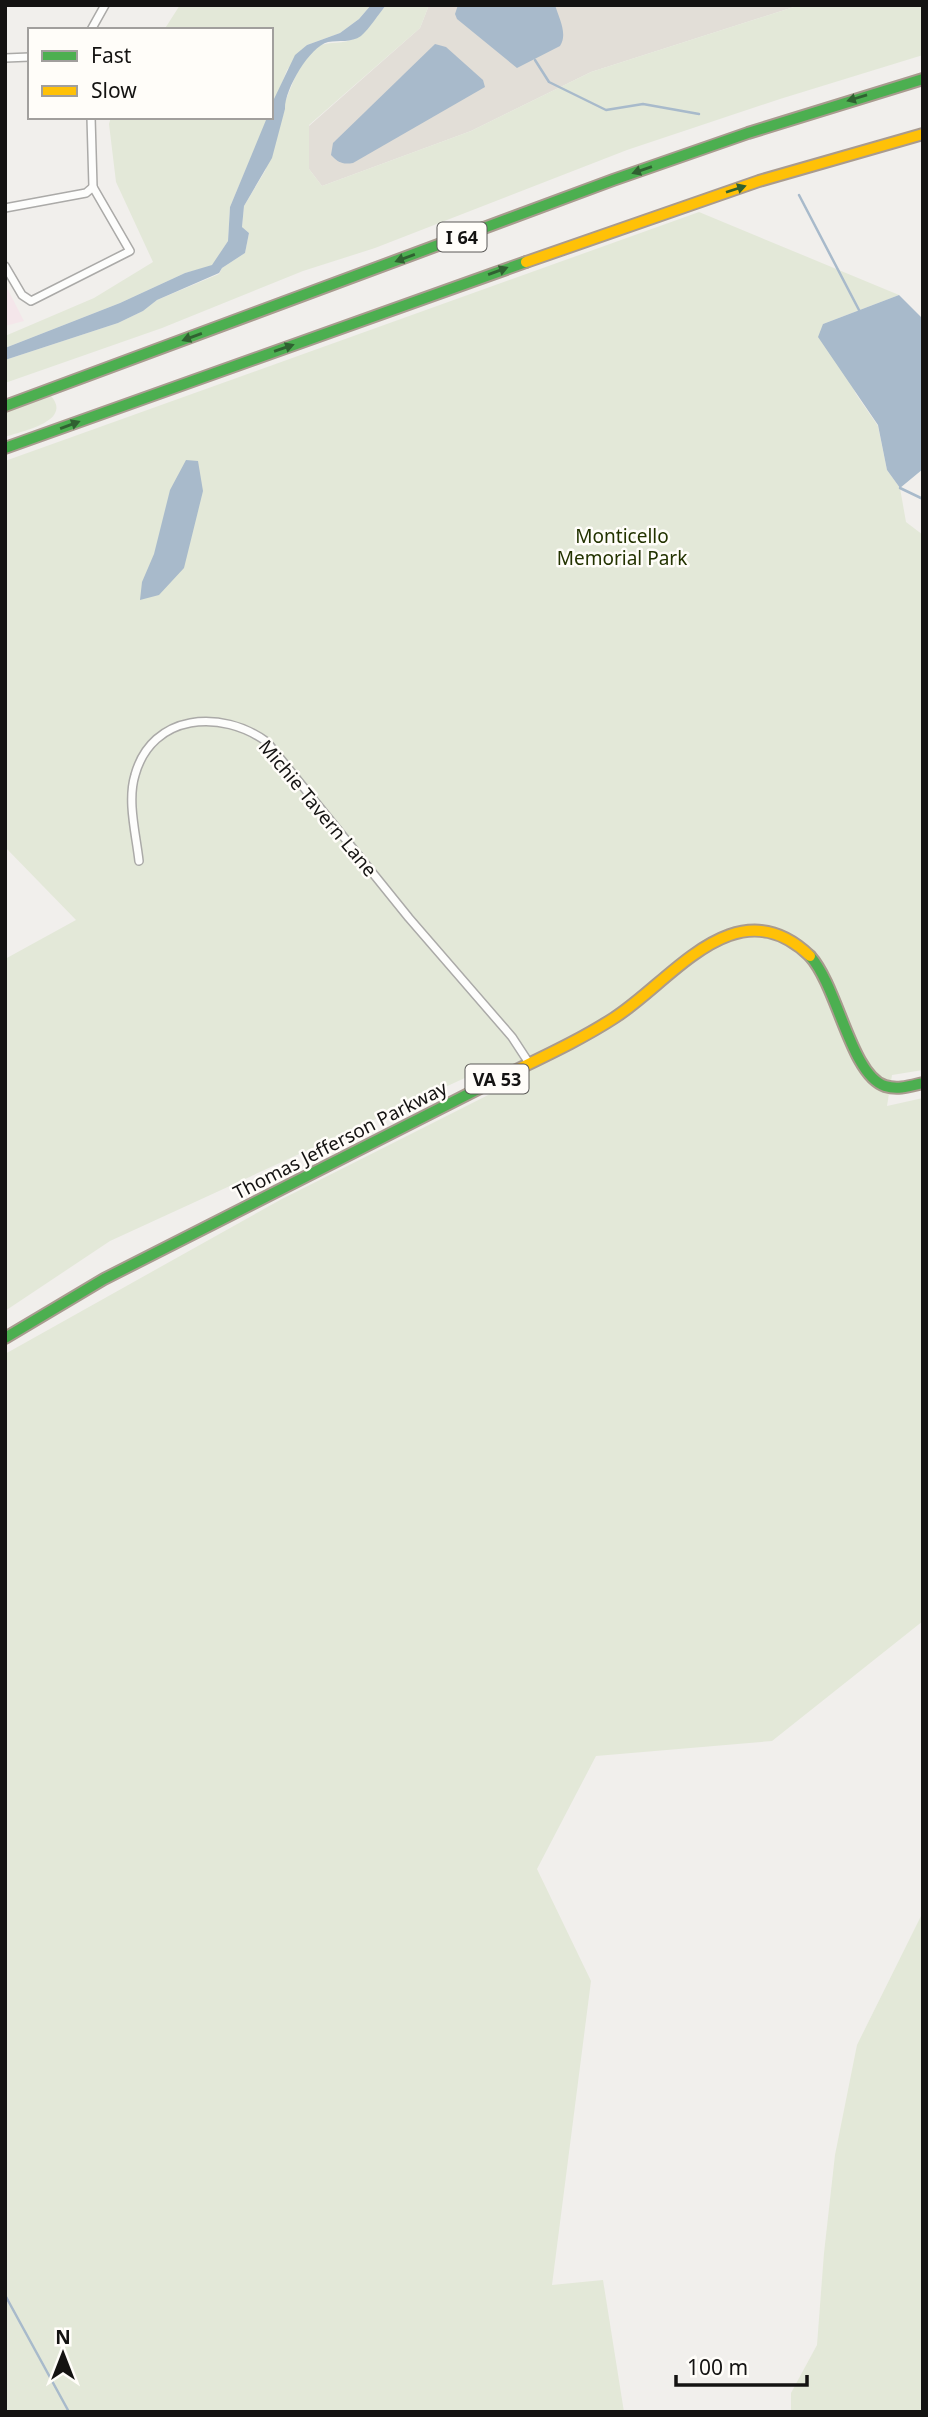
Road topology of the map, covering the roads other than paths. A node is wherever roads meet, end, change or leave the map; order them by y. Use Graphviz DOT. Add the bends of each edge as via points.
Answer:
graph roads {
  1 [pos="105,5"];
  2 [pos="92,28"];
  3 [pos="28,57"];
  4 [pos="5,58"];
  5 [pos="923,79"];
  6 [pos="91,119"];
  7 [pos="923,134"];
  8 [pos="93,187"];
  9 [pos="5,208"];
  10 [pos="5,266"];
  11 [pos="5,406"];
  12 [pos="5,448"];
  13 [pos="139,860"];
  14 [pos="529,1063"];
  15 [pos="923,1083"];
  16 [pos="5,1338"];
  1 -- 2 [label="street"];
  3 -- 4 [label="street"];
  5 -- 11 [label="main road, I 64, one-way" via="638,172"];
  6 -- 8 [label="street"];
  12 -- 7 [label="main road, I 64, one-way" via="634,223"];
  8 -- 9 [label="street" via="86,193"];
  8 -- 10 [label="street" via="130,251 31,301 22,295"];
  13 -- 14 [label="street, Michie Tavern Lane" via="133,785 148,748 175,727 201,721 231,723 256,734 512,1037"];
  14 -- 15 [label="main road, Thomas Jefferson Parkway / VA 53" via="617,1017 717,939 737,932 762,932 793,942 812,957 835,995 856,1056 871,1078 898,1089"];
  14 -- 16 [label="main road, Thomas Jefferson Parkway / VA 53" via="104,1279"];
}
